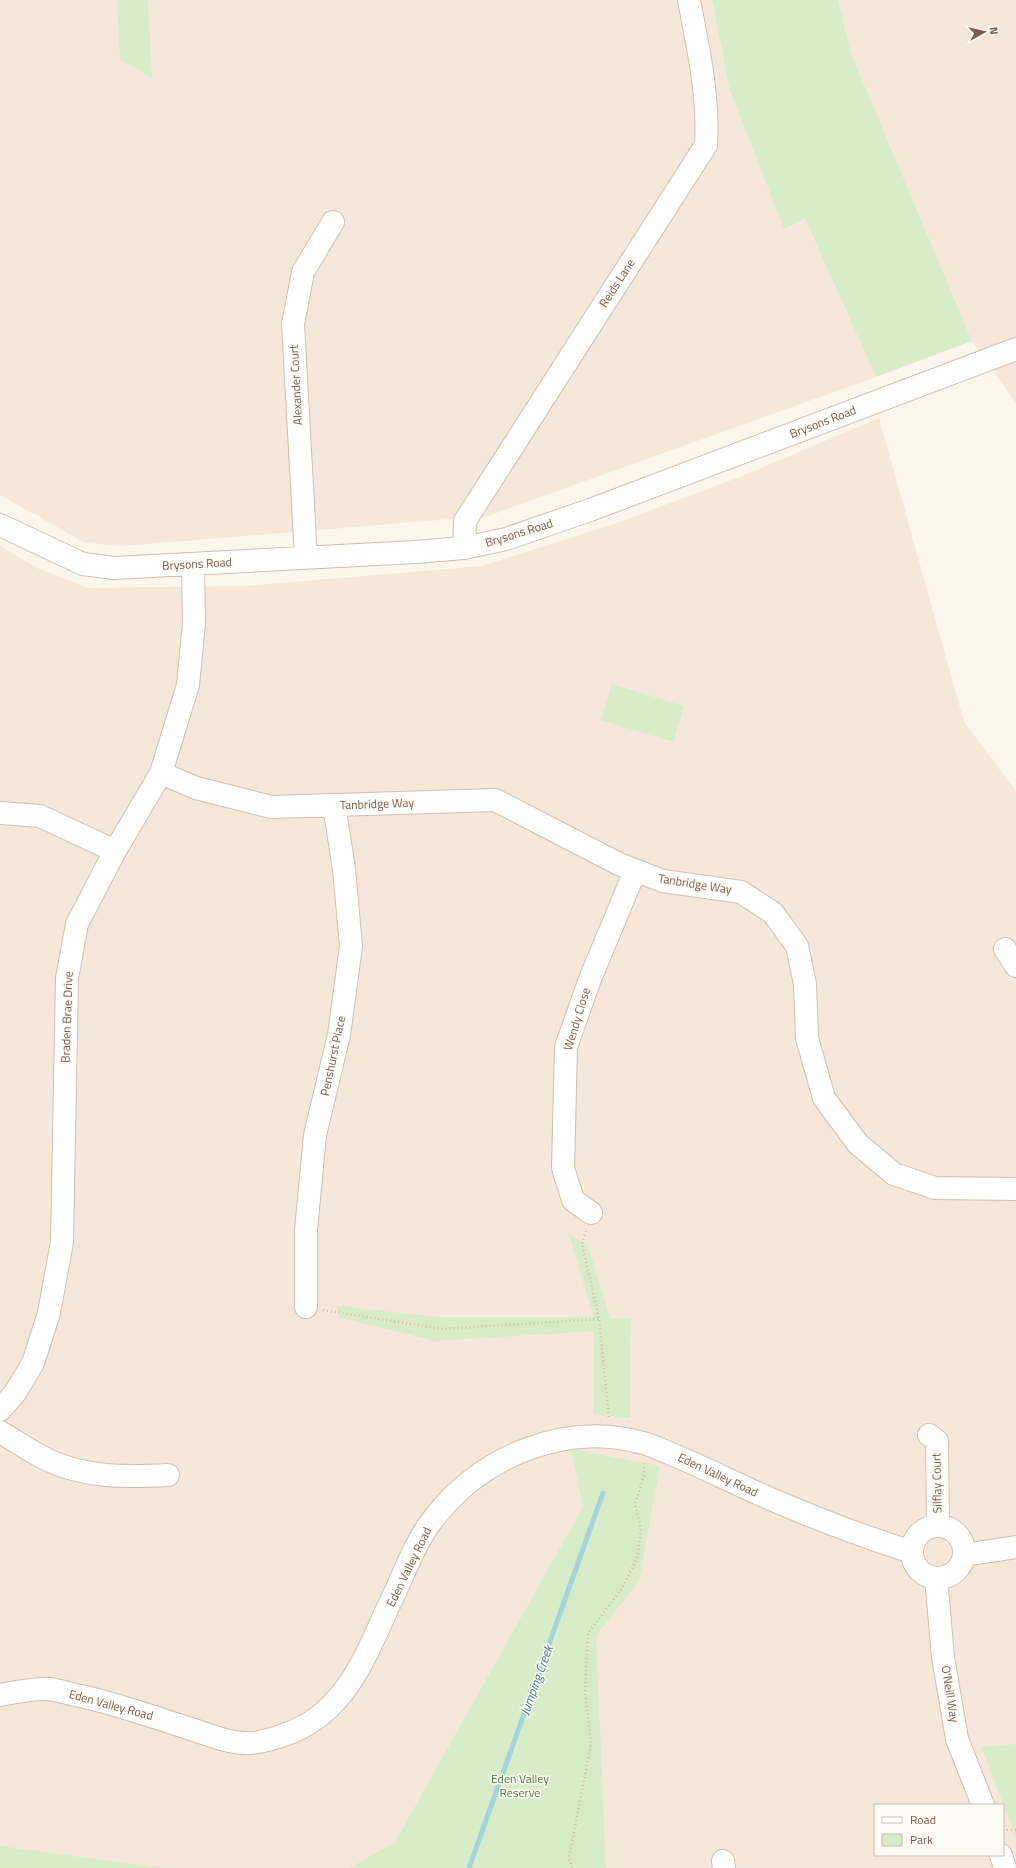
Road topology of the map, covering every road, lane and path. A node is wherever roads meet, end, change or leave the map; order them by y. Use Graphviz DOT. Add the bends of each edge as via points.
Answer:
graph roads {
  1 [pos="689,0"];
  2 [pos="333,222"];
  3 [pos="1016,349"];
  4 [pos="0,525"];
  5 [pos="464,548"];
  6 [pos="306,558"];
  7 [pos="193,565"];
  8 [pos="161,773"];
  9 [pos="334,805"];
  10 [pos="0,812"];
  11 [pos="115,851"];
  12 [pos="634,870"];
  13 [pos="1016,1189"];
  14 [pos="591,1213"];
  15 [pos="306,1307"];
  16 [pos="599,1320"];
  17 [pos="0,1410"];
  18 [pos="0,1432"];
  19 [pos="937,1437"];
  20 [pos="611,1438"];
  21 [pos="644,1443"];
  22 [pos="168,1475"];
  23 [pos="938,1526"];
  24 [pos="1016,1547"];
  25 [pos="912,1552"];
  26 [pos="964,1555"];
  27 [pos="936,1578"];
  28 [pos="0,1696"];
  29 [pos="983,1804"];
  30 [pos="1004,1830"];
  31 [pos="1016,1830"];
  32 [pos="1001,1856"];
  33 [pos="572,1868"];
  34 [pos="1005,1868"];
  1 -- 5 [label="street, Reids Lane" via="705,88 706,145 465,521"];
  2 -- 6 [label="street, Alexander Court" via="303,272 292,324"];
  3 -- 5 [label="street, Brysons Road" via="590,510 506,539"];
  4 -- 7 [label="street, Brysons Road" via="83,564 114,568"];
  5 -- 6 [label="street, Brysons Road"];
  6 -- 7 [label="street, Brysons Road"];
  7 -- 8 [label="street, Braden Brae Drive" via="194,623 188,685"];
  8 -- 9 [label="street, Tanbridge Way" via="196,788 271,807"];
  8 -- 11 [label="street, Braden Brae Drive"];
  9 -- 12 [label="street, Tanbridge Way" via="495,800"];
  9 -- 15 [label="street, Penshurst Place" via="344,869 351,946 339,1035 316,1135 306,1230"];
  10 -- 11 [label="street" via="40,816"];
  11 -- 17 [label="street, Braden Brae Drive" via="77,924 67,978 62,1242 49,1313 34,1363 15,1393"];
  12 -- 13 [label="street, Tanbridge Way" via="663,882 740,892 773,913 797,946 805,984 807,1038 824,1098 858,1144 894,1174 935,1188"];
  12 -- 14 [label="street, Wendy Close" via="566,1047 563,1168 573,1200"];
  14 -- 16 [label="path" via="582,1244"];
  15 -- 16 [label="path" via="443,1329"];
  16 -- 20 [label="path"];
  18 -- 22 [label="street" via="48,1460 79,1471 112,1476"];
  19 -- 23 [label="street, Silflay Court"];
  20 -- 21 [label="street, Eden Valley Road"];
  20 -- 28 [label="street, Eden Valley Road" via="566,1438 535,1446 485,1471 454,1494 432,1520 418,1544 357,1674 334,1704 312,1723 250,1743 228,1740 99,1700 50,1689 22,1690"];
  21 -- 25 [label="street, Eden Valley Road" via="854,1534"];
  21 -- 33 [label="path" via="644,1476 635,1504 641,1529 637,1558 621,1590 588,1633 585,1691 591,1744 569,1858"];
  23 -- 25 [label="street" via="930,1527 917,1537"];
  23 -- 26 [label="street" via="955,1531 962,1542"];
  24 -- 26 [label="street"];
  25 -- 27 [label="street" via="913,1560 922,1573"];
  26 -- 27 [label="street" via="962,1563 952,1575"];
  27 -- 29 [label="street, O'Neill Way" via="944,1657 957,1739"];
  30 -- 31 [label="path"];
  32 -- 34 [label="street"];
}
